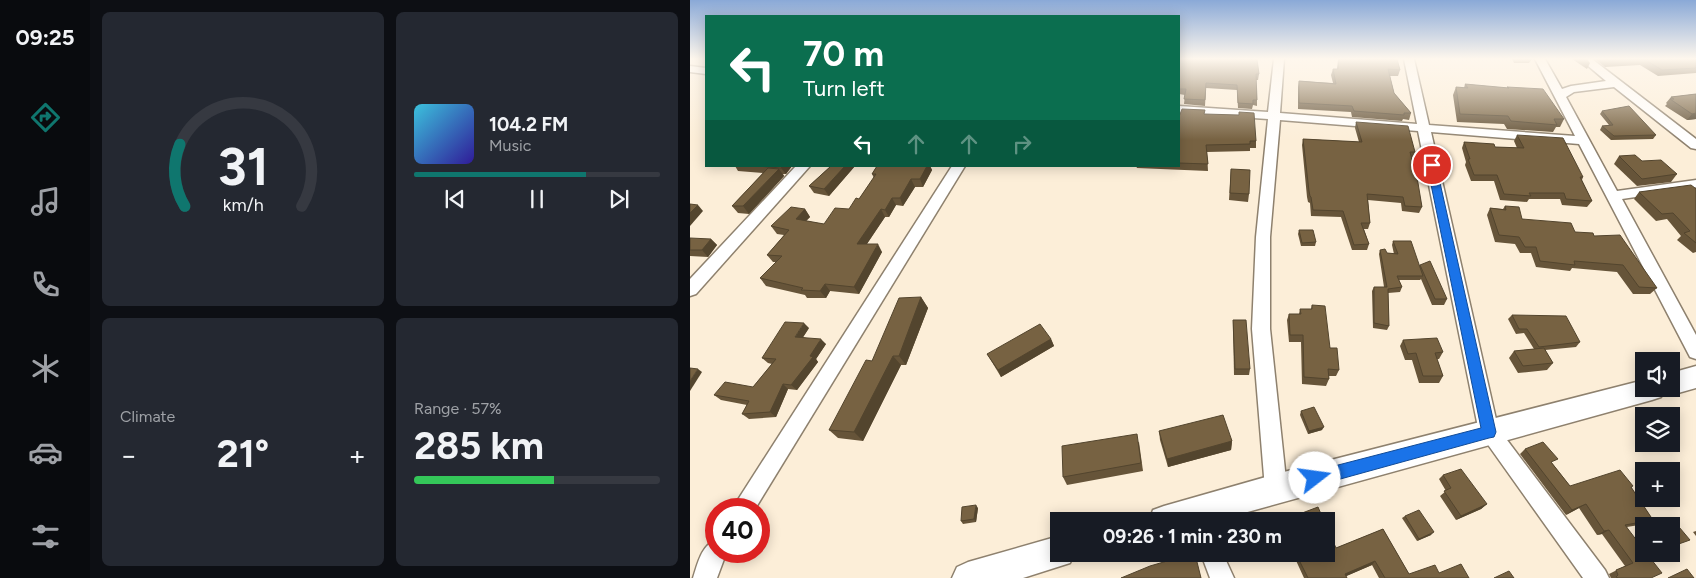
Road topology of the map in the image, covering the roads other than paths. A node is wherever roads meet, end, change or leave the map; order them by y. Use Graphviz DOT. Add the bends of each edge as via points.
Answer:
graph roads {
  1 [pos="1276,86"];
  2 [pos="1415,86"];
  3 [pos="1555,86"];
  4 [pos="1594,86"];
  5 [pos="1621,86"];
  6 [pos="1560,95"];
  7 [pos="1180,109"];
  8 [pos="1274,116"];
  9 [pos="1423,127"];
  10 [pos="1582,140"];
  11 [pos="1696,145"];
  12 [pos="803,167"];
  13 [pos="958,167"];
  14 [pos="1696,184"];
  15 [pos="1612,196"];
  16 [pos="690,290"];
  17 [pos="1696,352"];
  18 [pos="1696,377"];
  19 [pos="1680,381"];
  20 [pos="1635,393"];
  21 [pos="1489,432"];
  22 [pos="1276,489"];
  23 [pos="750,498"];
  24 [pos="1211,512"];
  25 [pos="1050,555"];
  26 [pos="1215,562"];
  27 [pos="709,563"];
  28 [pos="705,578"];
  29 [pos="968,578"];
  30 [pos="1222,578"];
  31 [pos="1597,578"];
  1 -- 8 [label="street"];
  2 -- 9 [label="street"];
  3 -- 6 [label="street"];
  4 -- 6 [label="street" via="1571,89"];
  5 -- 11 [label="street"];
  6 -- 10 [label="street"];
  7 -- 8 [label="street"];
  8 -- 9 [label="street"];
  8 -- 22 [label="street" via="1263,237 1261,329"];
  9 -- 10 [label="street"];
  9 -- 21 [label="street"];
  10 -- 15 [label="street"];
  12 -- 16 [label="street"];
  13 -- 23 [label="street"];
  14 -- 15 [label="street"];
  15 -- 17 [label="street"];
  18 -- 19 [label="street"];
  20 -- 21 [label="street"];
  21 -- 22 [label="street"];
  21 -- 31 [label="street"];
  22 -- 24 [label="street"];
  25 -- 29 [label="street"];
  26 -- 30 [label="street"];
  27 -- 28 [label="street"];
}
